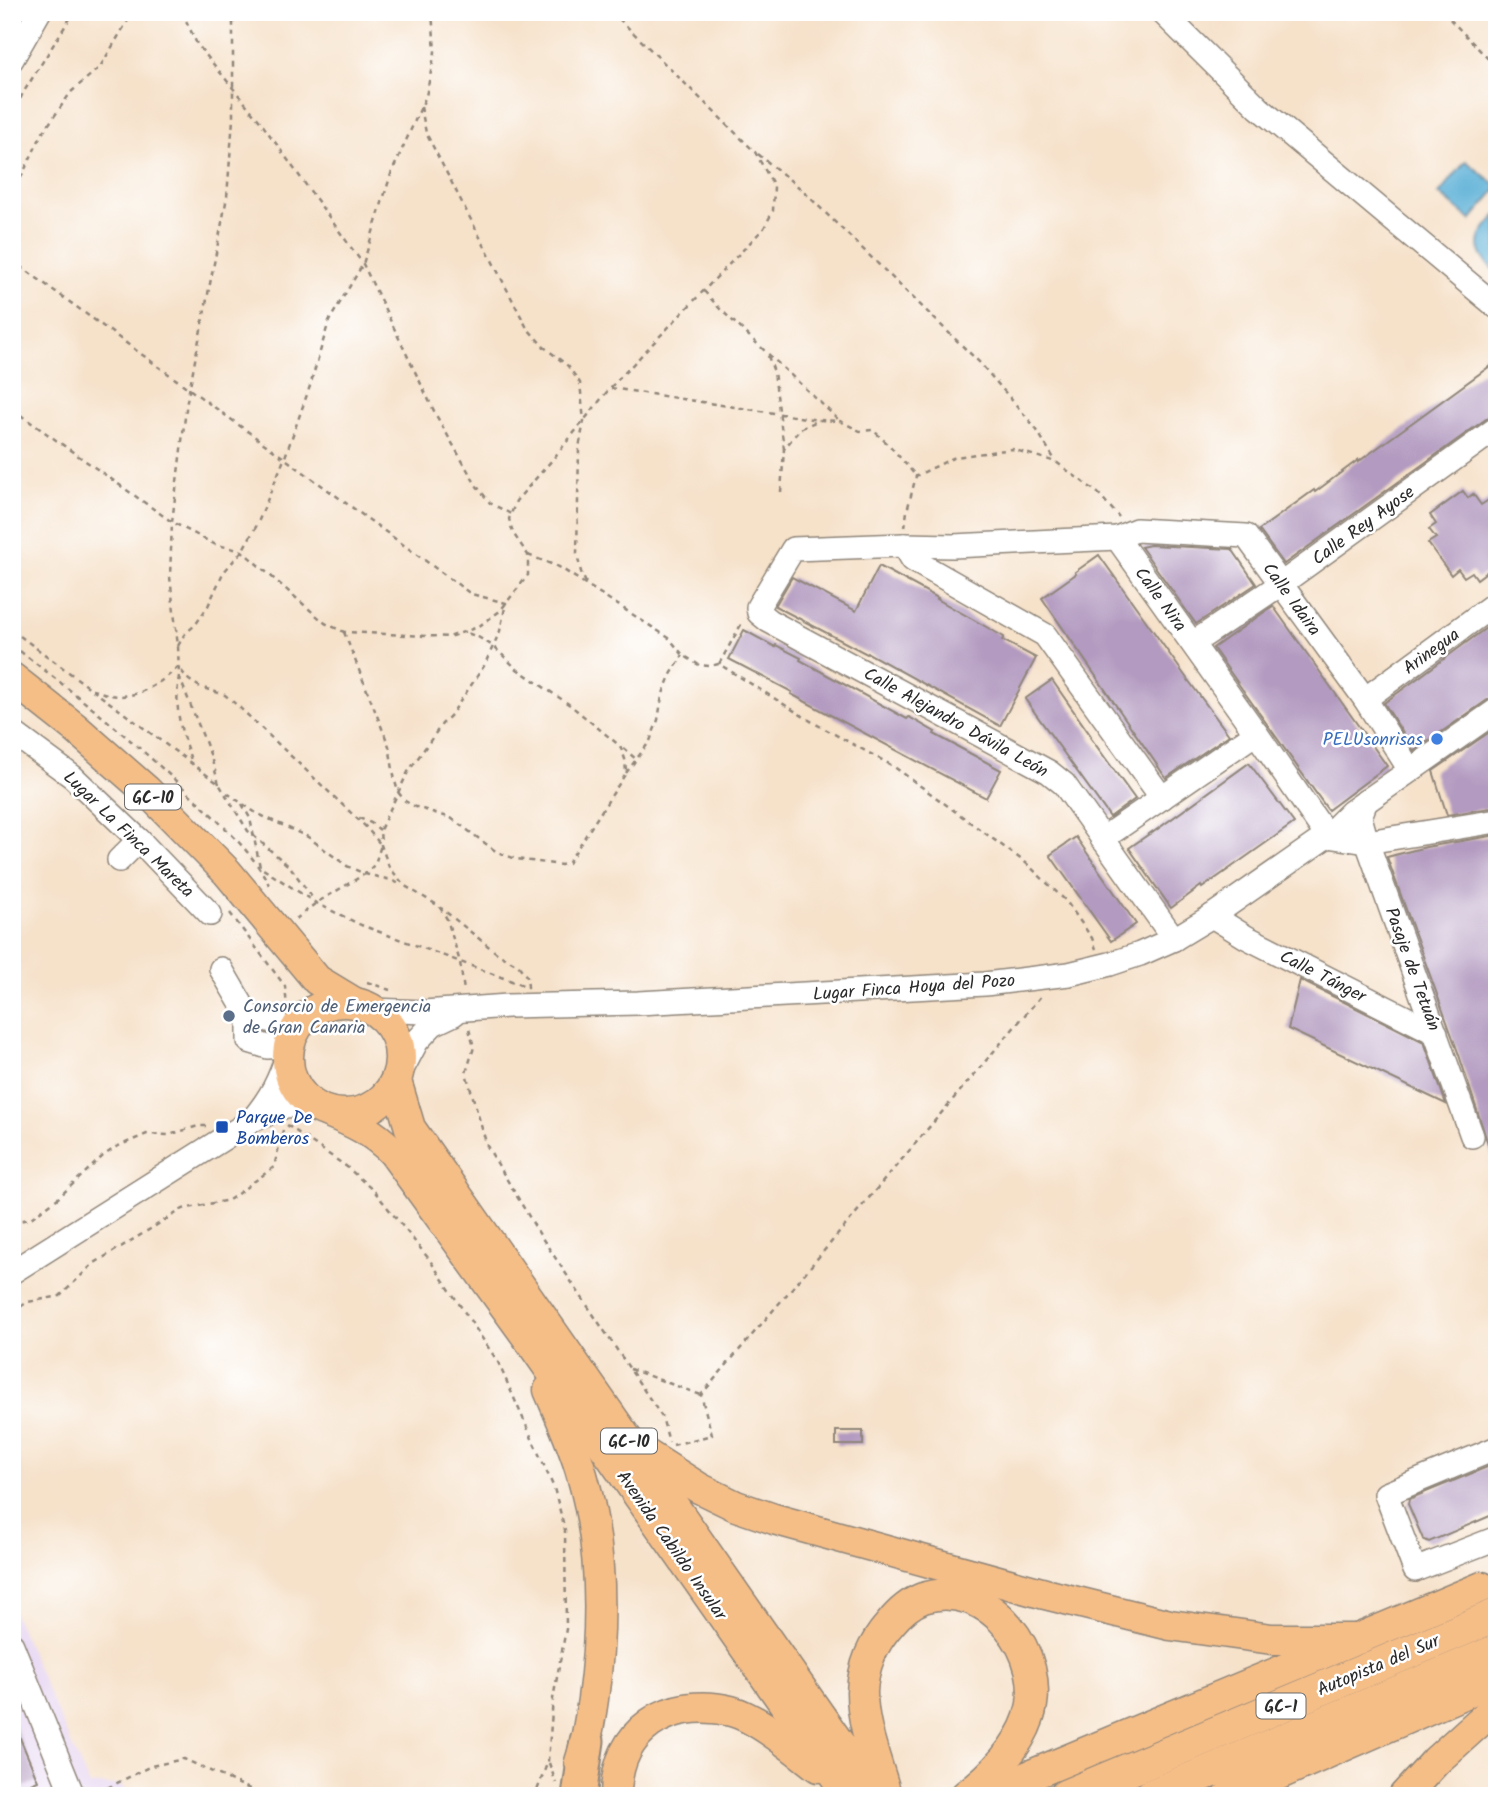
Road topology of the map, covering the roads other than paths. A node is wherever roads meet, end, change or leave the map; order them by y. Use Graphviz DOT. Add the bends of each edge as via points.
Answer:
graph roads {
  1 [pos="39,12"];
  2 [pos="1162,12"];
  3 [pos="12,59"];
  4 [pos="1497,307"];
  5 [pos="1497,428"];
  6 [pos="1117,538"];
  7 [pos="904,544"];
  8 [pos="1281,584"];
  9 [pos="1497,603"];
  10 [pos="1192,643"];
  11 [pos="12,678"];
  12 [pos="1365,699"];
  13 [pos="1497,710"];
  14 [pos="12,732"];
  15 [pos="1256,733"];
  16 [pos="1410,769"];
  17 [pos="1162,798"];
  18 [pos="1366,801"];
  19 [pos="1497,821"];
  20 [pos="1327,836"];
  21 [pos="1102,839"];
  22 [pos="139,840"];
  23 [pos="1367,842"];
  24 [pos="119,860"];
  25 [pos="210,914"];
  26 [pos="1212,916"];
  27 [pos="284,929"];
  28 [pos="1174,939"];
  29 [pos="221,969"];
  30 [pos="371,996"];
  31 [pos="459,1001"];
  32 [pos="249,1017"];
  33 [pos="1436,1032"];
  34 [pos="290,1035"];
  35 [pos="396,1080"];
  36 [pos="320,1108"];
  37 [pos="251,1121"];
  38 [pos="1472,1136"];
  39 [pos="12,1272"];
  40 [pos="527,1338"];
  41 [pos="633,1447"];
  42 [pos="1497,1448"];
  43 [pos="1497,1538"];
  44 [pos="1493,1590"];
  45 [pos="1357,1639"];
  46 [pos="12,1645"];
  47 [pos="1497,1651"];
  48 [pos="1497,1679"];
  49 [pos="1497,1706"];
  50 [pos="587,1741"];
  51 [pos="844,1789"];
  52 [pos="568,1791"];
  53 [pos="69,1795"];
  54 [pos="616,1796"];
  55 [pos="876,1796"];
  56 [pos="887,1796"];
  57 [pos="965,1796"];
  58 [pos="981,1796"];
  59 [pos="1066,1796"];
  60 [pos="1151,1796"];
  61 [pos="1229,1796"];
  62 [pos="1404,1796"];
  1 -- 3 [label="street"];
  2 -- 4 [label="street" via="1259,108"];
  5 -- 8 [label="street, Calle Rey Ayose"];
  6 -- 7 [label="street"];
  6 -- 8 [label="street, Calle Idaira" via="1136,530 1246,536"];
  6 -- 10 [label="street, Calle Nira"];
  7 -- 17 [label="street" via="913,560 1045,635"];
  7 -- 21 [label="street, Calle Alejandro Dávila León" via="793,548 758,607 760,613 1049,772 1064,784"];
  8 -- 10 [label="street, Calle Rey Ayose"];
  8 -- 12 [label="street, Calle Idaira"];
  9 -- 12 [label="street, Arinegua"];
  10 -- 15 [label="street, Calle Nira"];
  11 -- 27 [label="main road, GC-10" via="147,791"];
  12 -- 16 [label="street, Calle Idaira"];
  13 -- 16 [label="street, Lugar Finca Hoya del Pozo"];
  14 -- 22 [label="street, Lugar La Finca Mareta" via="74,777"];
  15 -- 17 [label="street"];
  15 -- 20 [label="street, Calle Nira"];
  16 -- 18 [label="street, Lugar Finca Hoya del Pozo"];
  17 -- 21 [label="street"];
  18 -- 20 [label="street, Lugar Finca Hoya del Pozo"];
  18 -- 23 [label="street, Pasaje de Tetuán" via="1360,817"];
  19 -- 23 [label="street"];
  20 -- 23 [label="street"];
  20 -- 26 [label="street, Lugar Finca Hoya del Pozo"];
  21 -- 28 [label="street, Calle Alejandro Dávila León"];
  22 -- 24 [label="street"];
  22 -- 25 [label="street, Lugar La Finca Mareta"];
  23 -- 33 [label="street, Pasaje de Tetuán"];
  26 -- 28 [label="street, Lugar Finca Hoya del Pozo"];
  26 -- 33 [label="street, Calle Tánger"];
  27 -- 30 [label="main road, GC-10" via="317,980"];
  27 -- 34 [label="main road, GC-10" via="303,998"];
  28 -- 31 [label="street, Lugar Finca Hoya del Pozo" via="1101,966 985,984 638,1003 508,1006"];
  29 -- 32 [label="street"];
  30 -- 31 [label="street, Lugar Finca Hoya del Pozo" via="411,1013"];
  30 -- 34 [label="main road" via="318,1008"];
  30 -- 35 [label="main road, GC-10" via="399,1049"];
  31 -- 35 [label="street, Lugar Finca Hoya del Pozo" via="417,1041"];
  32 -- 34 [label="street" via="274,1021"];
  32 -- 34 [label="street" via="249,1041 268,1047"];
  33 -- 38 [label="street, Pasaje de Tetuán"];
  34 -- 36 [label="main road, GC-10" via="292,1082"];
  34 -- 37 [label="street" via="281,1077"];
  35 -- 36 [label="main road" via="375,1105 361,1112 344,1114"];
  35 -- 41 [label="main road, Avenida Cabildo Insular / GC-10" via="410,1128"];
  36 -- 37 [label="street" via="285,1106"];
  36 -- 40 [label="main road, Avenida Cabildo Insular / GC-10" via="360,1126 393,1152"];
  37 -- 39 [label="street"];
  40 -- 50 [label="main road" via="582,1475 592,1518 601,1585 597,1673"];
  40 -- 51 [label="main road, Avenida Cabildo Insular / GC-10"];
  41 -- 45 [label="main road" via="736,1506 1045,1594 1170,1625 1272,1639"];
  41 -- 55 [label="main road, Avenida Cabildo Insular / GC-10"];
  42 -- 43 [label="street" via="1386,1494 1415,1570"];
  44 -- 45 [label="main road"];
  44 -- 59 [label="highway, Autopista del Sur / GC-1"];
  45 -- 58 [label="main road"];
  46 -- 53 [label="street"];
  47 -- 60 [label="highway, Autopista del Sur / GC-1"];
  48 -- 61 [label="main road"];
  49 -- 62 [label="main road" via="1436,1760"];
  50 -- 52 [label="highway"];
  51 -- 54 [label="main road" via="767,1728 733,1711 704,1707 668,1713 641,1730 620,1763"];
  56 -- 57 [label="main road" via="865,1718 864,1672 876,1643 894,1619 921,1599 939,1595 976,1602 997,1614 1024,1649 1032,1683 1029,1717 1020,1736 991,1773"];
}
